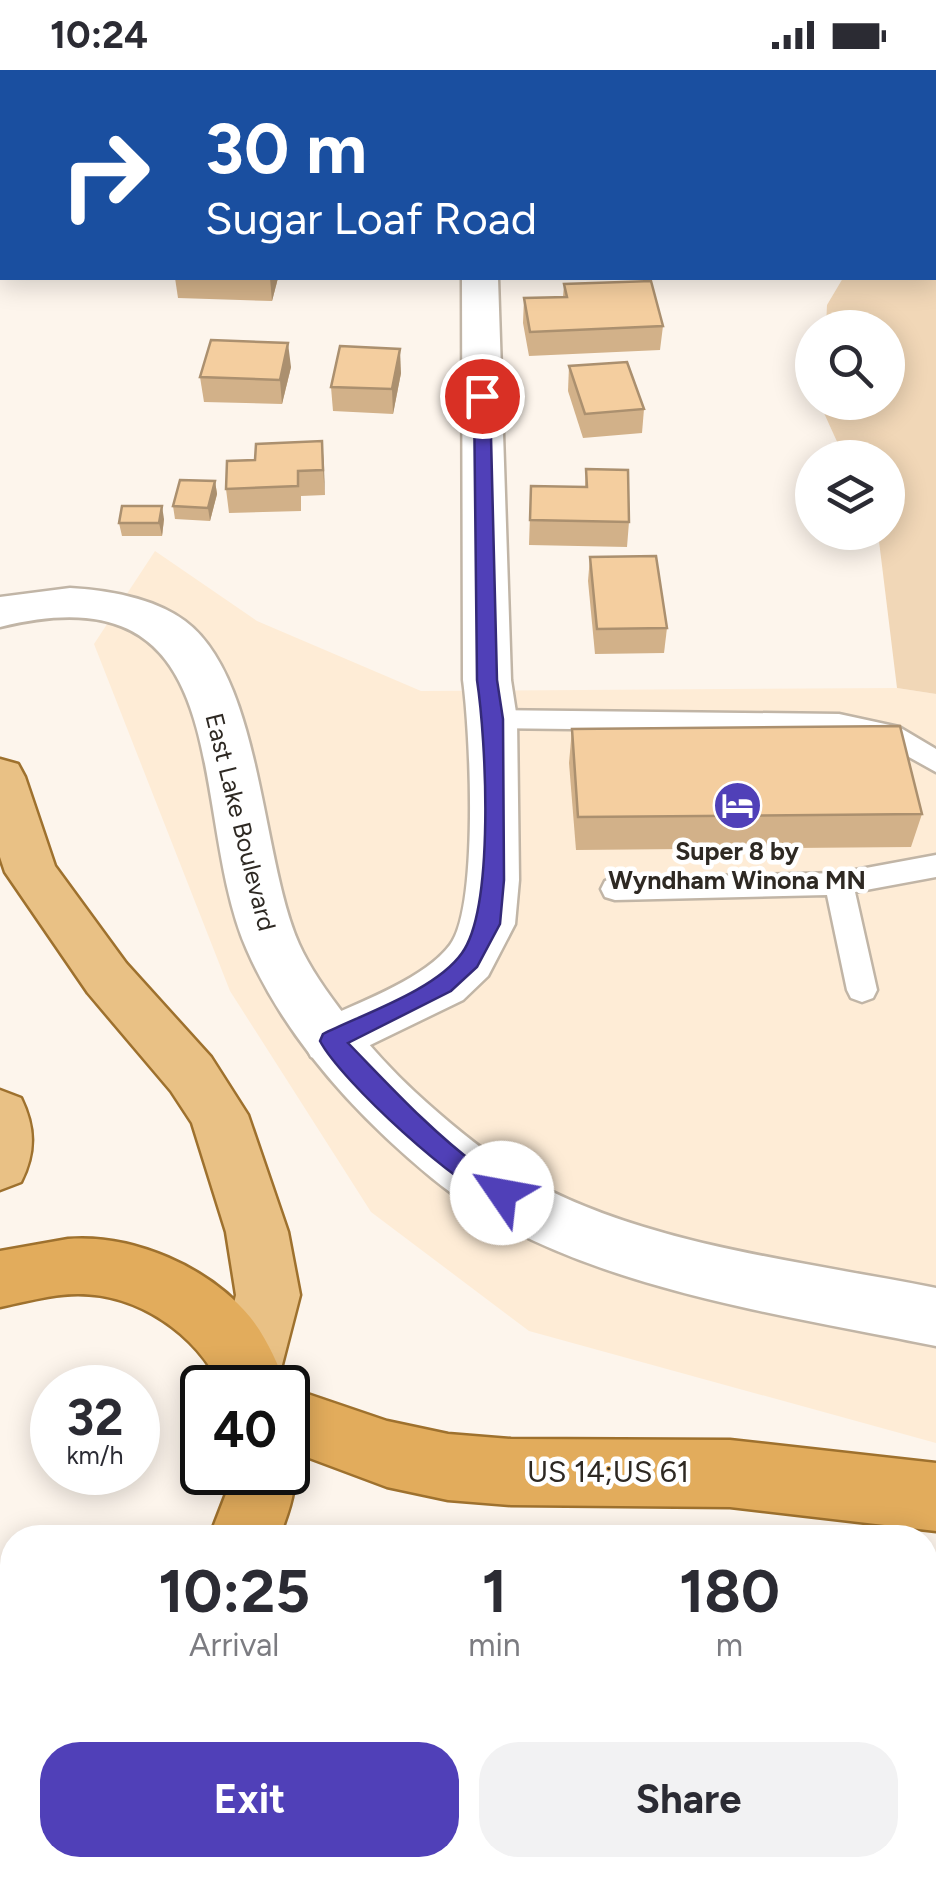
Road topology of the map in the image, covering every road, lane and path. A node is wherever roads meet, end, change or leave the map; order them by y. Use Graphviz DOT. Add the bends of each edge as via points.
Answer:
graph roads {
  1 [pos="480,280"];
  2 [pos="0,612"];
  3 [pos="493,719"];
  4 [pos="936,762"];
  5 [pos="0,777"];
  6 [pos="936,866"];
  7 [pos="839,884"];
  8 [pos="614,889"];
  9 [pos="862,990"];
  10 [pos="331,1041"];
  11 [pos="0,1115"];
  12 [pos="0,1164"];
  13 [pos="0,1279"];
  14 [pos="936,1317"];
  15 [pos="246,1365"];
  16 [pos="265,1365"];
  17 [pos="310,1420"];
  18 [pos="260,1495"];
  19 [pos="936,1498"];
  20 [pos="249,1525"];
  1 -- 3 [label="street"];
  2 -- 10 [label="street, East Lake Boulevard" via="87,602 135,613 176,637 200,670 215,712 274,950"];
  3 -- 4 [label="lane" via="838,724 890,734"];
  3 -- 10 [label="street" via="488,924 469,961 443,985"];
  5 -- 16 [label="main road" via="31,872 219,1115 258,1232 268,1295"];
  6 -- 7 [label="lane"];
  7 -- 8 [label="lane"];
  7 -- 9 [label="lane"];
  10 -- 14 [label="street, East Lake Boulevard" via="408,1122 471,1175 533,1212 719,1272"];
  11 -- 12 [label="main road"];
  13 -- 15 [label="highway" via="76,1266 116,1269 150,1281 208,1317"];
  17 -- 19 [label="highway, US 14;US 61" via="355,1446 444,1466 705,1472"];
  18 -- 20 [label="highway"];
}
